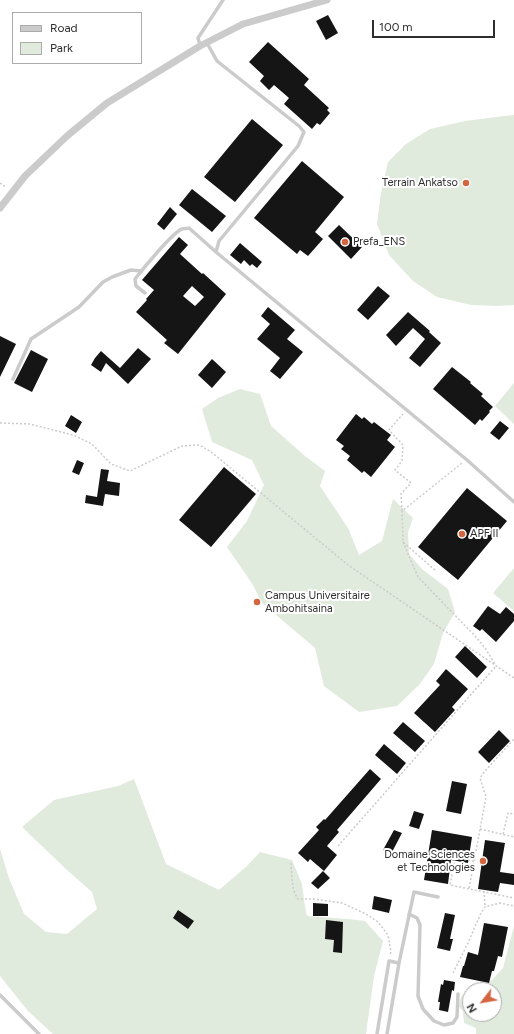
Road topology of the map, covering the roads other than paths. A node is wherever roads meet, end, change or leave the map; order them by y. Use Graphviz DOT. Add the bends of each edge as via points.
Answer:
graph roads {
  1 [pos="223,0"];
  2 [pos="327,0"];
  3 [pos="204,45"];
  4 [pos="0,208"];
  5 [pos="216,252"];
  6 [pos="141,271"];
  7 [pos="144,293"];
  8 [pos="13,379"];
  9 [pos="514,502"];
  10 [pos="438,897"];
  11 [pos="409,914"];
  12 [pos="399,963"];
  13 [pos="458,994"];
  14 [pos="0,995"];
  15 [pos="39,1034"];
  16 [pos="377,1034"];
  17 [pos="387,1034"];
  1 -- 3 [label="lane" via="198,38"];
  2 -- 3 [label="street" via="243,24"];
  3 -- 4 [label="street" via="107,103 25,176"];
  3 -- 5 [label="lane" via="217,61 304,132 298,146 218,241"];
  5 -- 6 [label="lane" via="189,228 182,229"];
  5 -- 9 [label="lane"];
  6 -- 7 [label="lane" via="136,279 136,286"];
  6 -- 8 [label="lane" via="131,270 112,276 79,307 31,339"];
  10 -- 11 [label="lane" via="414,892"];
  11 -- 12 [label="lane"];
  11 -- 13 [label="lane" via="417,918 420,925 418,996 423,1009 434,1022 444,1025 453,1023 457,1017"];
  12 -- 16 [label="lane" via="389,961"];
  12 -- 17 [label="lane"];
  14 -- 15 [label="lane"];
}
